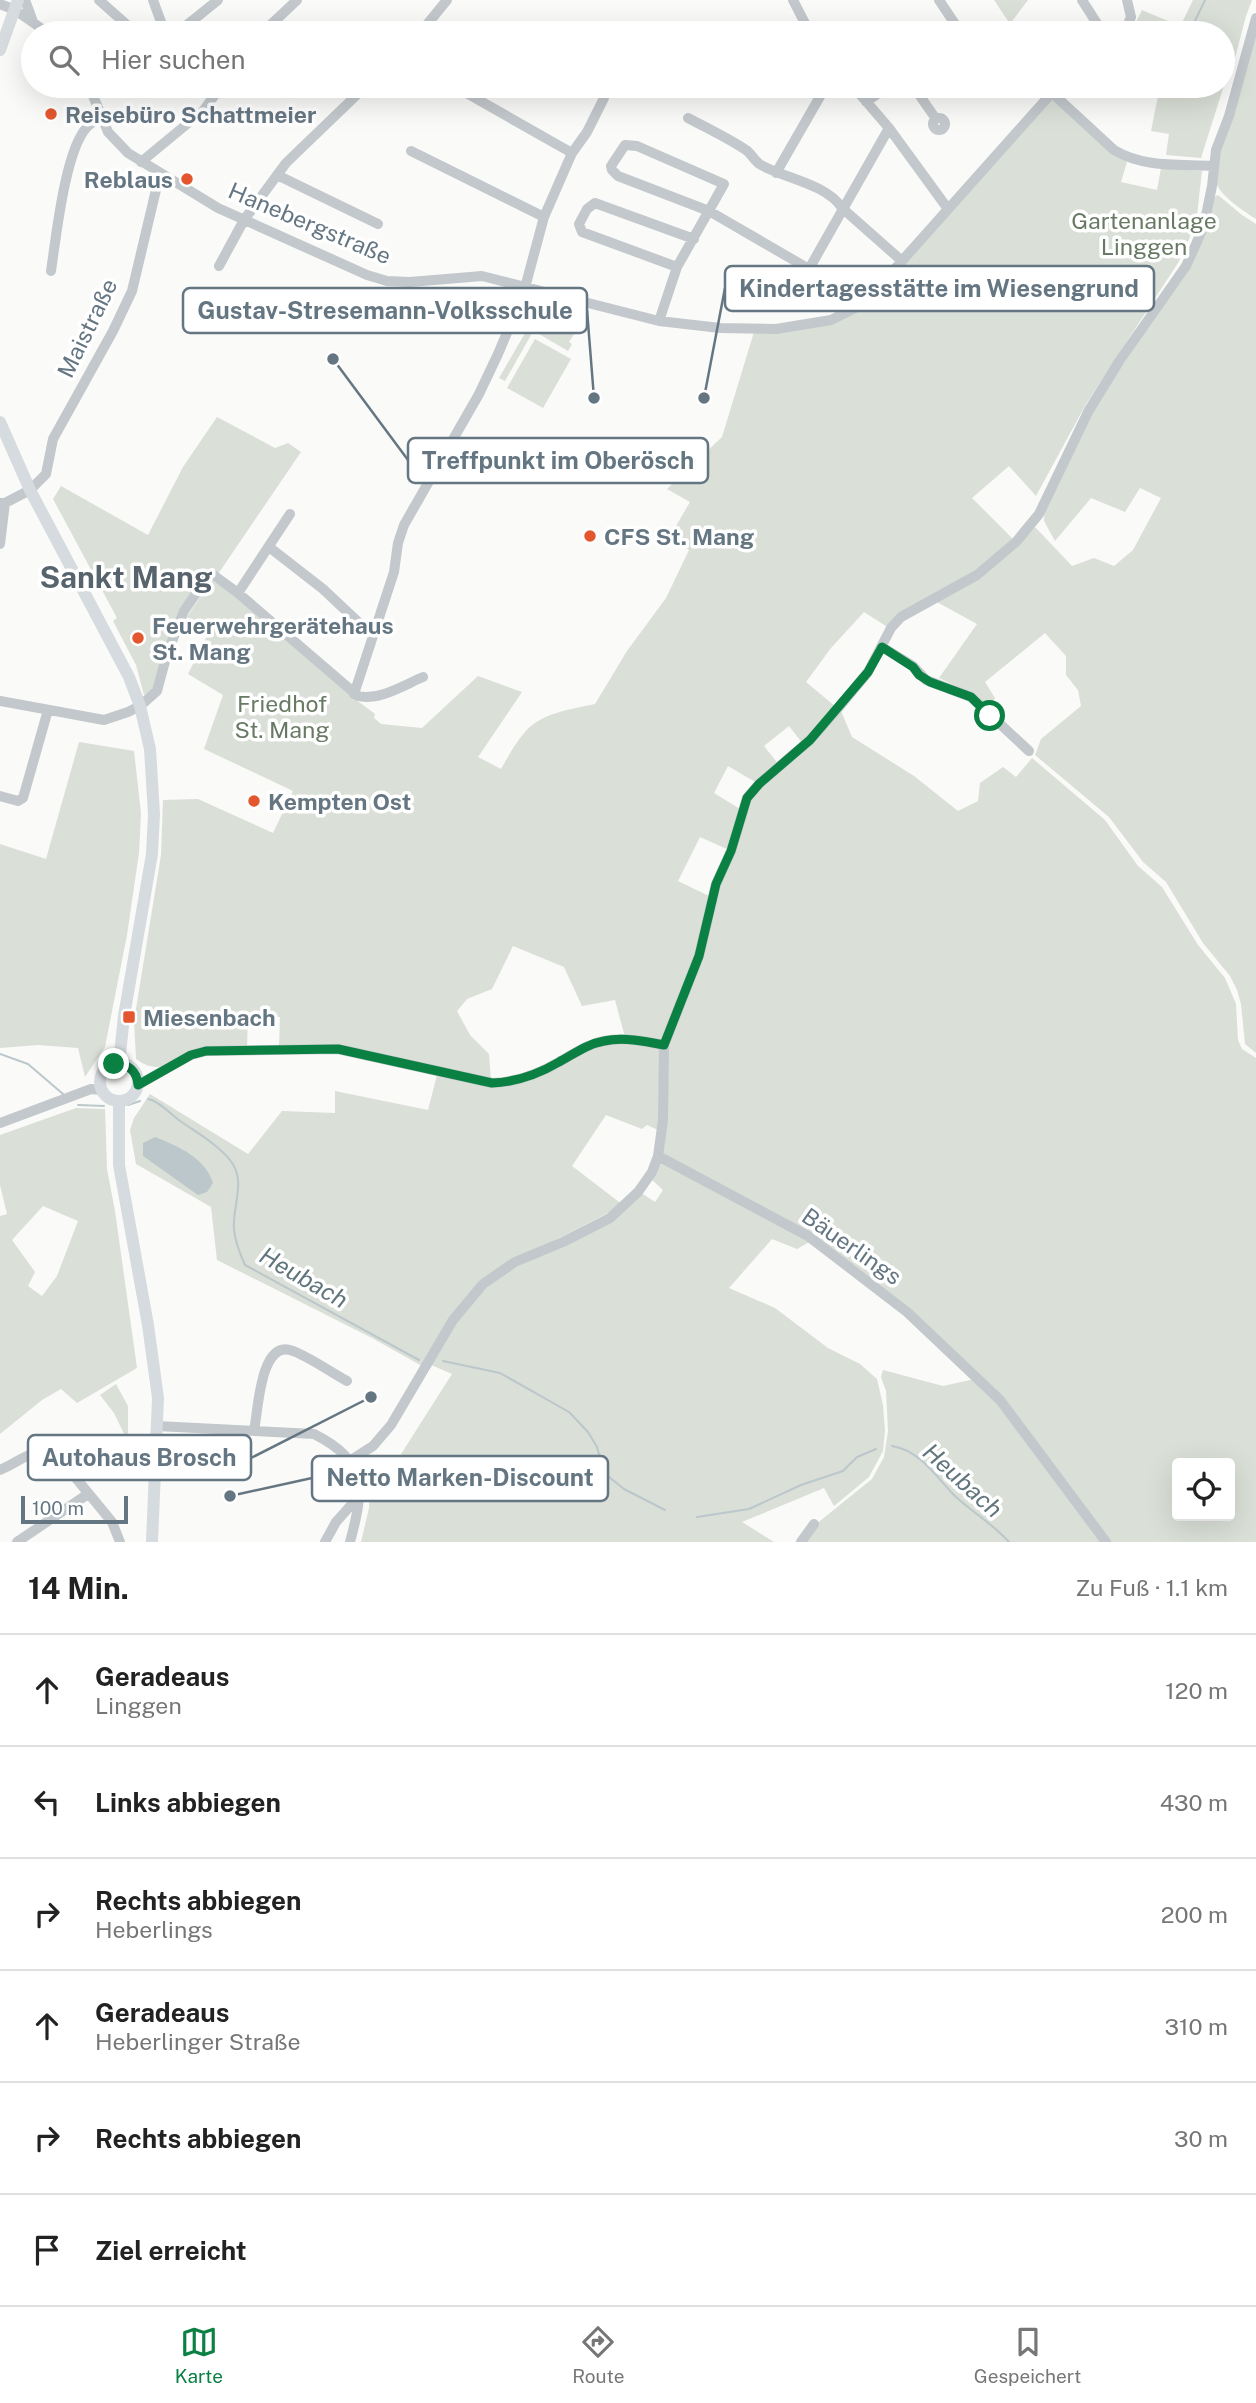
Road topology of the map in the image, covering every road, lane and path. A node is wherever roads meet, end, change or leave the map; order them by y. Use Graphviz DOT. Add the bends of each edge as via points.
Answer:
graph roads {
  1 [pos="25,0"];
  2 [pos="99,0"];
  3 [pos="153,0"];
  4 [pos="218,0"];
  5 [pos="297,0"];
  6 [pos="447,0"];
  7 [pos="793,0"];
  8 [pos="932,0"];
  9 [pos="939,0"];
  10 [pos="1082,0"];
  11 [pos="1127,0"];
  12 [pos="0,4"];
  13 [pos="16,5"];
  14 [pos="1256,18"];
  15 [pos="32,21"];
  16 [pos="33,21"];
  17 [pos="123,21"];
  18 [pos="161,21"];
  19 [pos="192,21"];
  20 [pos="275,21"];
  21 [pos="429,21"];
  22 [pos="804,21"];
  23 [pos="953,21"];
  24 [pos="1095,21"];
  25 [pos="1129,21"];
  26 [pos="0,50"];
  27 [pos="1235,90"];
  28 [pos="94,98"];
  29 [pos="212,98"];
  30 [pos="353,98"];
  31 [pos="475,98"];
  32 [pos="604,98"];
  33 [pos="819,98"];
  34 [pos="863,98"];
  35 [pos="872,98"];
  36 [pos="921,98"];
  37 [pos="1046,98"];
  38 [pos="1063,98"];
  39 [pos="1233,98"];
  40 [pos="866,102"];
  41 [pos="101,117"];
  42 [pos="688,118"];
  43 [pos="936,119"];
  44 [pos="889,128"];
  45 [pos="411,151"];
  46 [pos="572,153"];
  47 [pos="141,162"];
  48 [pos="1213,166"];
  49 [pos="160,173"];
  50 [pos="776,173"];
  51 [pos="276,176"];
  52 [pos="842,208"];
  53 [pos="948,209"];
  54 [pos="709,211"];
  55 [pos="544,217"];
  56 [pos="244,220"];
  57 [pos="378,224"];
  58 [pos="694,239"];
  59 [pos="902,261"];
  60 [pos="219,266"];
  61 [pos="677,267"];
  62 [pos="51,271"];
  63 [pos="525,287"];
  64 [pos="659,321"];
  65 [pos="0,422"];
  66 [pos="30,490"];
  67 [pos="3,503"];
  68 [pos="290,514"];
  69 [pos="0,544"];
  70 [pos="269,547"];
  71 [pos="238,593"];
  72 [pos="373,636"];
  73 [pos="882,647"];
  74 [pos="423,677"];
  75 [pos="354,694"];
  76 [pos="0,701"];
  77 [pos="139,703"];
  78 [pos="48,710"];
  79 [pos="1029,751"];
  80 [pos="0,796"];
  81 [pos="664,1045"];
  82 [pos="119,1063"];
  83 [pos="138,1085"];
  84 [pos="101,1090"];
  85 [pos="119,1101"];
  86 [pos="0,1123"];
  87 [pos="658,1156"];
  88 [pos="347,1381"];
  89 [pos="157,1426"];
  90 [pos="254,1431"];
  91 [pos="351,1460"];
  92 [pos="0,1470"];
  93 [pos="88,1494"];
  94 [pos="360,1495"];
  95 [pos="814,1524"];
  96 [pos="18,1542"];
  97 [pos="120,1542"];
  98 [pos="152,1542"];
  99 [pos="325,1542"];
  100 [pos="350,1542"];
  101 [pos="801,1542"];
  102 [pos="1106,1542"];
  1 -- 16 [label="street"];
  2 -- 17 [label="street"];
  3 -- 18 [label="street"];
  4 -- 19 [label="street"];
  5 -- 20 [label="street"];
  6 -- 21 [label="street"];
  7 -- 22 [label="street"];
  8 -- 9 [label="street"];
  9 -- 23 [label="street"];
  10 -- 24 [label="street"];
  11 -- 25 [label="street"];
  12 -- 13 [label="street"];
  13 -- 15 [label="street"];
  13 -- 26 [label="main road"];
  14 -- 27 [label="street"];
  28 -- 41 [label="street, Hanebergstraße"];
  29 -- 47 [label="street"];
  30 -- 51 [label="street"];
  31 -- 46 [label="street"];
  32 -- 46 [label="street"];
  33 -- 50 [label="street"];
  34 -- 40 [label="street"];
  35 -- 40 [label="street"];
  36 -- 43 [label="street"];
  37 -- 53 [label="street, Hanebergstraße"];
  38 -- 48 [label="street" via="1114,150 1133,160"];
  39 -- 48 [label="street"];
  40 -- 44 [label="street"];
  41 -- 47 [label="street, Hanebergstraße" via="118,144"];
  41 -- 62 [label="street" via="87,127 76,146"];
  42 -- 50 [label="street" via="749,151 756,162"];
  44 -- 52 [label="street"];
  44 -- 53 [label="street"];
  45 -- 55 [label="street"];
  46 -- 55 [label="street"];
  47 -- 49 [label="street, Hanebergstraße"];
  48 -- 73 [label="street" via="1204,225 1191,255 1089,410 1032,523 976,575 901,617"];
  49 -- 56 [label="street, Hanebergstraße"];
  49 -- 66 [label="street, Maistraße" via="132,290 59,426 46,474"];
  50 -- 52 [label="street" via="798,178 837,200"];
  51 -- 56 [label="street"];
  51 -- 57 [label="street"];
  52 -- 54 [label="street" via="808,269"];
  52 -- 59 [label="street"];
  53 -- 59 [label="street, Hanebergstraße"];
  54 -- 54 [label="street" via="724,184 637,146 625,145 611,166 618,176"];
  54 -- 58 [label="street"];
  55 -- 63 [label="street"];
  56 -- 60 [label="street"];
  56 -- 63 [label="street, Hanebergstraße" via="387,281 482,276"];
  58 -- 61 [label="street"];
  58 -- 61 [label="street" via="595,203 587,209 579,224 582,232"];
  59 -- 64 [label="street, Hanebergstraße" via="857,307 831,320 776,329"];
  61 -- 64 [label="street"];
  63 -- 64 [label="street, Hanebergstraße"];
  63 -- 72 [label="street" via="484,384 404,525"];
  65 -- 66 [label="main road"];
  66 -- 67 [label="street"];
  66 -- 77 [label="main road"];
  67 -- 69 [label="street"];
  68 -- 70 [label="street"];
  70 -- 71 [label="street"];
  70 -- 72 [label="street"];
  71 -- 75 [label="street"];
  71 -- 77 [label="street" via="216,576 208,576 184,611 157,691"];
  72 -- 75 [label="street"];
  73 -- 79 [label="street" via="930,682 971,697"];
  73 -- 81 [label="street" via="868,672 810,740 747,798 716,884 699,956"];
  74 -- 75 [label="street" via="376,696"];
  76 -- 78 [label="street"];
  77 -- 78 [label="street" via="104,720"];
  77 -- 82 [label="main road" via="150,752 152,854"];
  78 -- 80 [label="street" via="23,798"];
  81 -- 83 [label="street" via="609,1040 536,1074 492,1083 338,1049 223,1050 191,1055"];
  81 -- 87 [label="street"];
  82 -- 83 [label="main road" via="130,1067"];
  82 -- 84 [label="main road" via="103,1071"];
  83 -- 85 [label="main road" via="127,1099"];
  84 -- 85 [label="main road"];
  84 -- 86 [label="street" via="92,1089"];
  85 -- 89 [label="main road" via="119,1165 148,1325"];
  87 -- 91 [label="street" via="638,1192 610,1218 516,1262 483,1284 453,1320 386,1431"];
  87 -- 102 [label="street, Bäuerlings" via="807,1236 907,1312 1000,1400"];
  88 -- 90 [label="street" via="293,1351 276,1351 262,1377"];
  89 -- 90 [label="street"];
  89 -- 98 [label="main road"];
  90 -- 91 [label="street" via="314,1434"];
  91 -- 94 [label="street"];
  92 -- 93 [label="street" via="43,1450 61,1460"];
  93 -- 96 [label="street"];
  93 -- 97 [label="street" via="112,1522"];
  94 -- 99 [label="street"];
  94 -- 100 [label="street"];
  95 -- 101 [label="street"];
}
